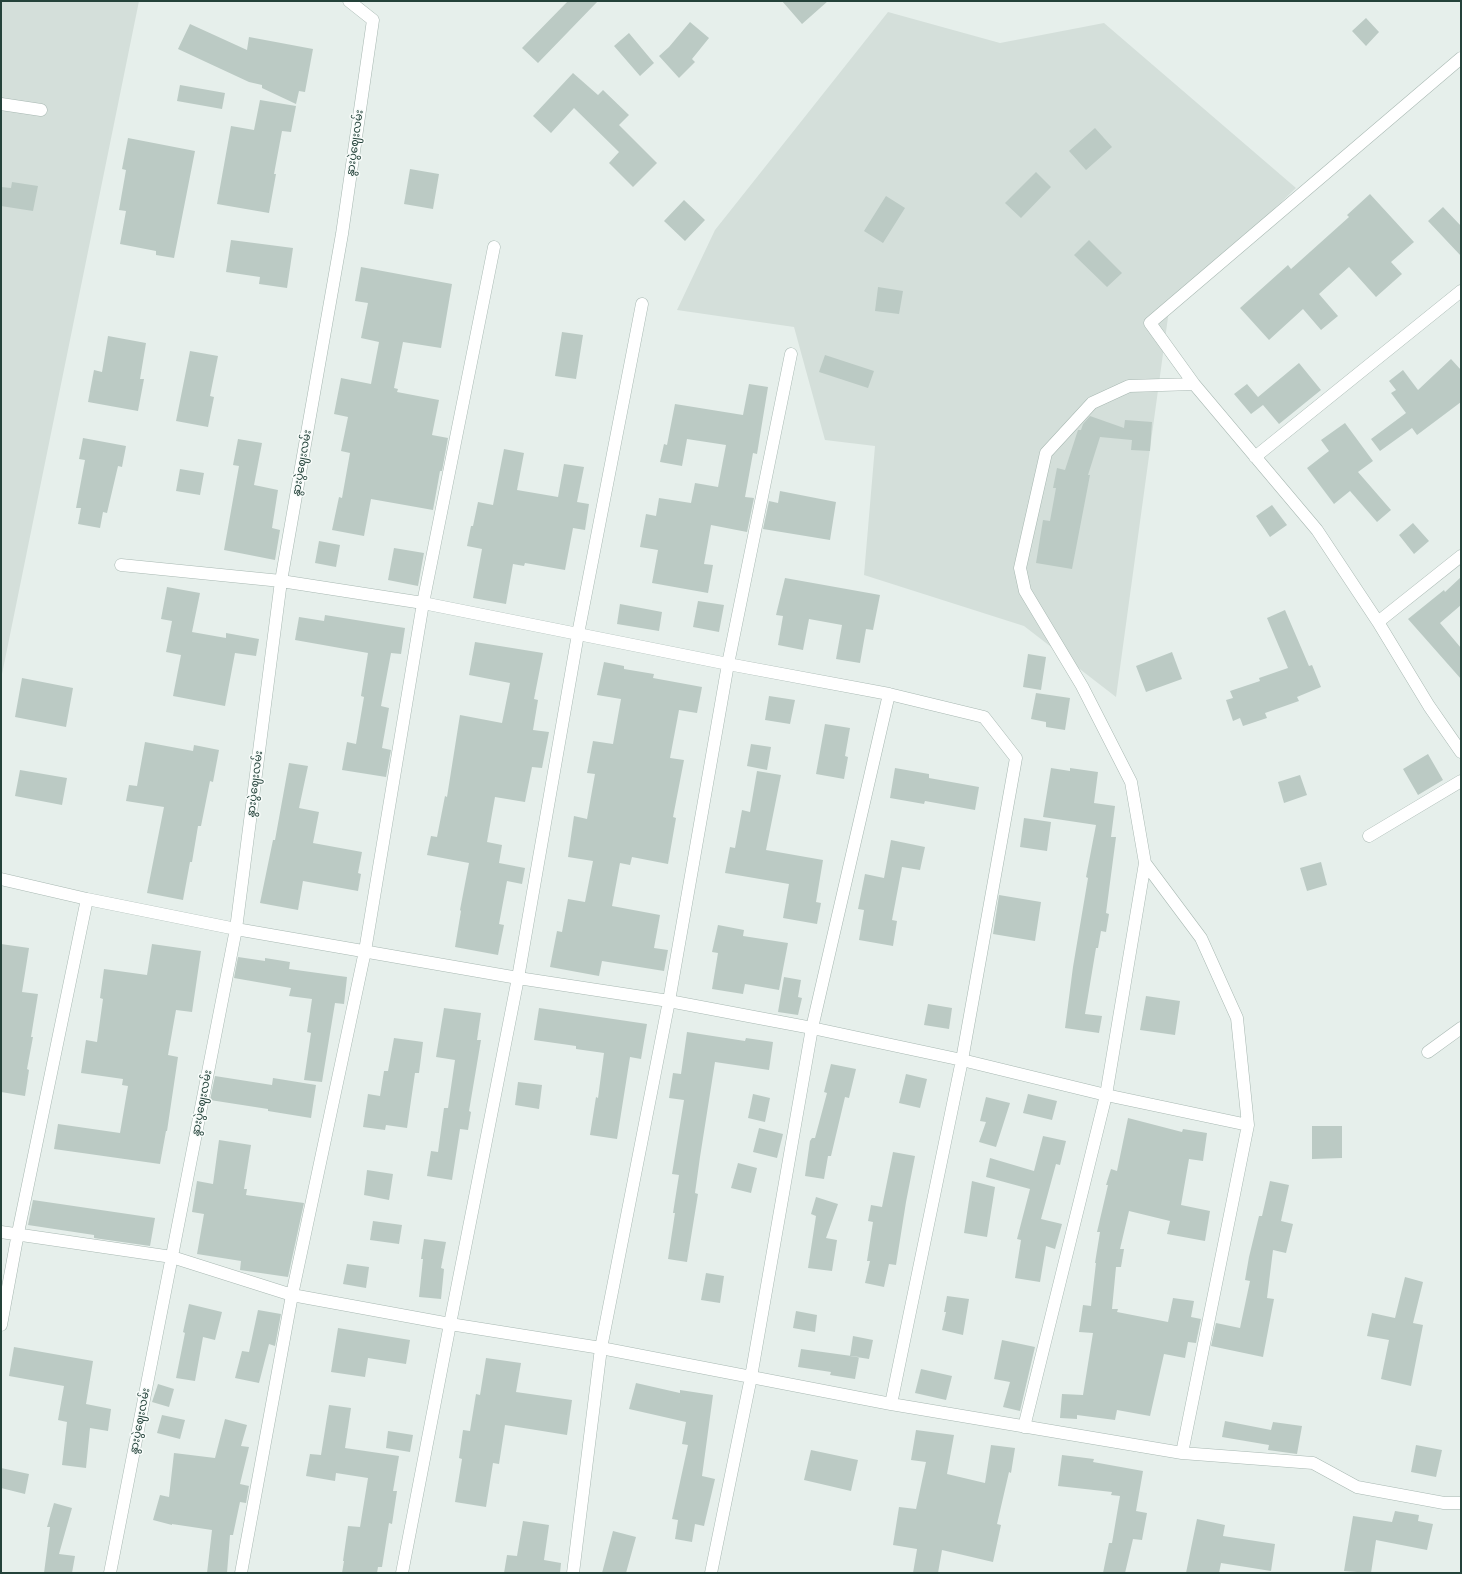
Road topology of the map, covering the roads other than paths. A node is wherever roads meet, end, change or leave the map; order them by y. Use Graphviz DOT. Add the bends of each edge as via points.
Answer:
graph roads {
  1 [pos="349,1"];
  2 [pos="1461,58"];
  3 [pos="1,104"];
  4 [pos="41,110"];
  5 [pos="494,247"];
  6 [pos="1461,291"];
  7 [pos="642,304"];
  8 [pos="791,354"];
  9 [pos="1194,384"];
  10 [pos="1255,457"];
  11 [pos="1461,556"];
  12 [pos="121,565"];
  13 [pos="281,581"];
  14 [pos="423,603"];
  15 [pos="1378,622"];
  16 [pos="578,634"];
  17 [pos="728,664"];
  18 [pos="889,694"];
  19 [pos="1461,752"];
  20 [pos="1461,781"];
  21 [pos="1369,836"];
  22 [pos="1145,864"];
  23 [pos="1,879"];
  24 [pos="87,899"];
  25 [pos="236,929"];
  26 [pos="365,952"];
  27 [pos="518,978"];
  28 [pos="669,1002"];
  29 [pos="812,1028"];
  30 [pos="1461,1028"];
  31 [pos="1428,1052"];
  32 [pos="962,1060"];
  33 [pos="1106,1095"];
  34 [pos="1248,1125"];
  35 [pos="1,1232"];
  36 [pos="18,1233"];
  37 [pos="172,1256"];
  38 [pos="292,1295"];
  39 [pos="450,1324"];
  40 [pos="1,1325"];
  41 [pos="601,1348"];
  42 [pos="751,1377"];
  43 [pos="891,1404"];
  44 [pos="1024,1427"];
  45 [pos="1182,1453"];
  46 [pos="1461,1503"];
  47 [pos="110,1573"];
  48 [pos="241,1573"];
  49 [pos="402,1573"];
  50 [pos="573,1573"];
  51 [pos="711,1573"];
  1 -- 13 [label="street, နွားပွဲဈေးလမ်း" via="372,20 342,234"];
  2 -- 9 [label="street" via="1150,323"];
  3 -- 4 [label="street"];
  5 -- 14 [label="street"];
  6 -- 10 [label="street"];
  7 -- 16 [label="street"];
  8 -- 17 [label="street"];
  9 -- 10 [label="street"];
  9 -- 22 [label="street" via="1129,386 1092,403 1046,453 1020,568 1025,591 1082,686 1131,782"];
  10 -- 15 [label="street" via="1317,530"];
  11 -- 15 [label="street"];
  12 -- 13 [label="street"];
  13 -- 14 [label="street"];
  13 -- 25 [label="street, နွားပွဲဈေးလမ်း"];
  14 -- 16 [label="street"];
  14 -- 26 [label="street"];
  15 -- 19 [label="street" via="1429,706"];
  16 -- 17 [label="street"];
  16 -- 27 [label="street"];
  17 -- 18 [label="street"];
  17 -- 28 [label="street"];
  18 -- 29 [label="street"];
  18 -- 32 [label="street" via="984,717 1016,758"];
  20 -- 21 [label="street"];
  22 -- 33 [label="street"];
  22 -- 34 [label="street" via="1202,938 1237,1018"];
  23 -- 24 [label="street"];
  24 -- 25 [label="street"];
  24 -- 36 [label="street"];
  25 -- 26 [label="street"];
  25 -- 37 [label="street, နွားပွဲဈေးလမ်း"];
  26 -- 27 [label="street"];
  26 -- 38 [label="street"];
  27 -- 28 [label="street"];
  27 -- 39 [label="street"];
  28 -- 29 [label="street"];
  28 -- 41 [label="street"];
  29 -- 32 [label="street"];
  29 -- 42 [label="street"];
  30 -- 31 [label="street"];
  32 -- 33 [label="street"];
  32 -- 43 [label="street"];
  33 -- 34 [label="street"];
  33 -- 44 [label="street"];
  34 -- 45 [label="street"];
  35 -- 36 [label="street"];
  36 -- 37 [label="street"];
  36 -- 40 [label="street"];
  37 -- 38 [label="street"];
  37 -- 47 [label="street, နွားပွဲဈေးလမ်း"];
  38 -- 39 [label="street"];
  38 -- 48 [label="street"];
  39 -- 41 [label="street"];
  39 -- 49 [label="street"];
  41 -- 42 [label="street"];
  41 -- 50 [label="street"];
  42 -- 43 [label="street"];
  42 -- 51 [label="street"];
  43 -- 44 [label="street"];
  44 -- 45 [label="street"];
  45 -- 46 [label="street" via="1313,1463 1357,1487 1444,1503"];
}
